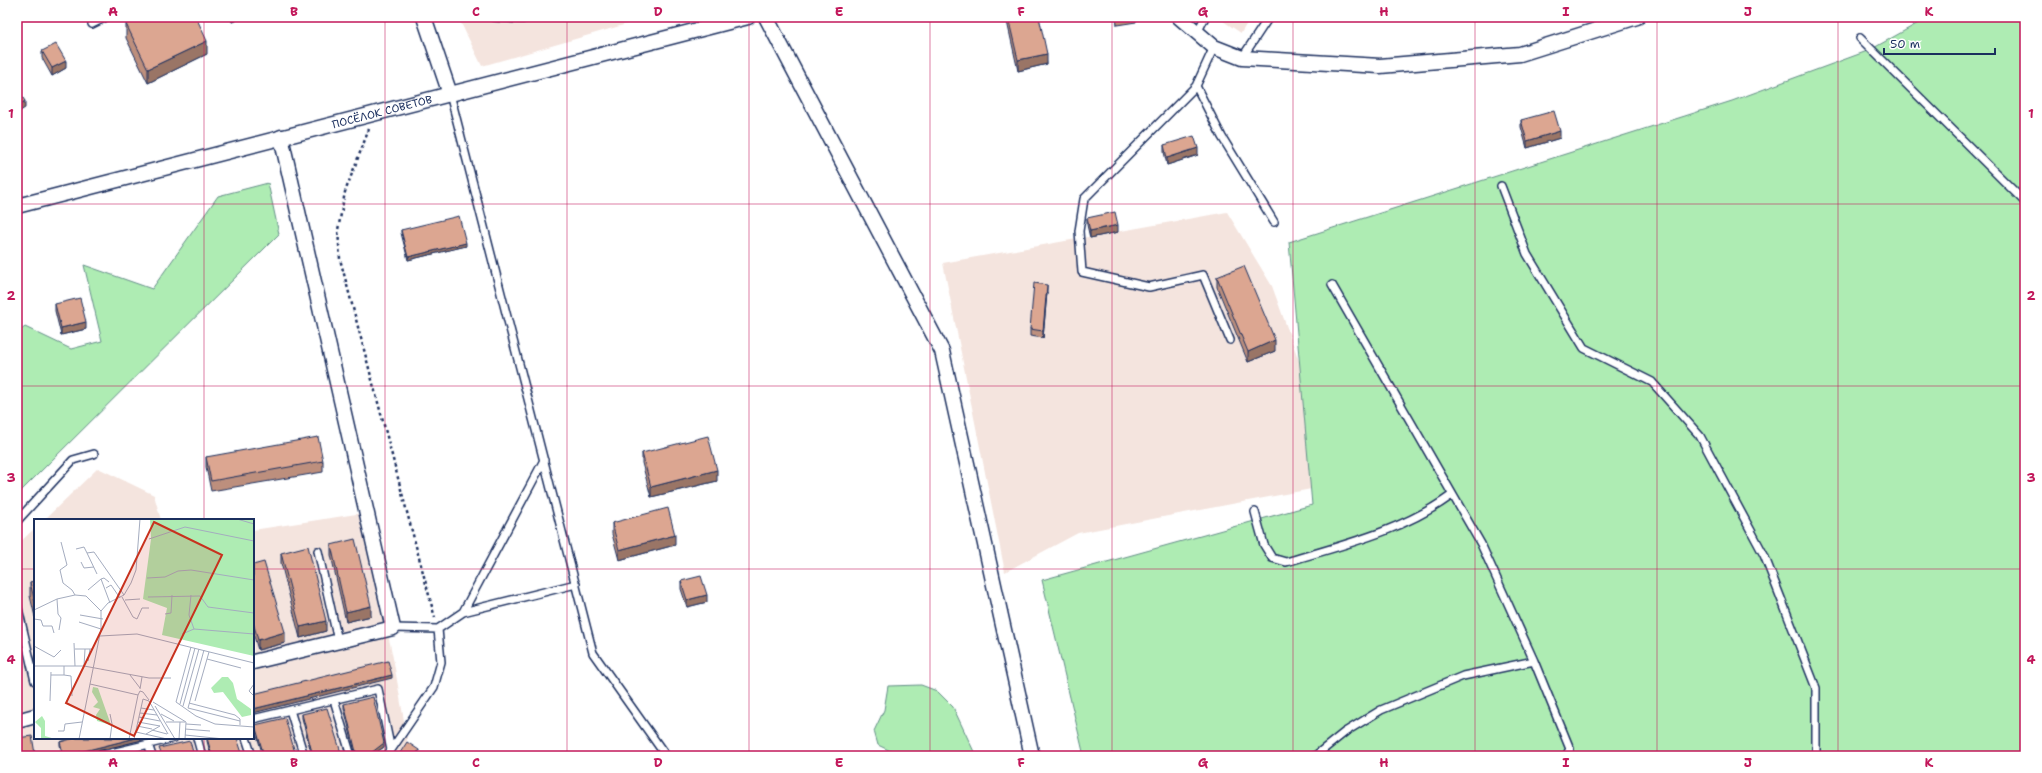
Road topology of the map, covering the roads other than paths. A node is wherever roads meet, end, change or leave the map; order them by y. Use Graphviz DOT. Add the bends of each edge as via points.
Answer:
graph roads {
  1 [pos="106,17"];
  2 [pos="424,17"];
  3 [pos="494,17"];
  4 [pos="527,17"];
  5 [pos="748,17"];
  6 [pos="766,17"];
  7 [pos="1179,17"];
  8 [pos="1205,17"];
  9 [pos="1269,17"];
  10 [pos="1637,17"];
  11 [pos="92,24"];
  12 [pos="1197,33"];
  13 [pos="1860,38"];
  14 [pos="1214,47"];
  15 [pos="1242,58"];
  16 [pos="1196,86"];
  17 [pos="450,94"];
  18 [pos="281,137"];
  19 [pos="1501,186"];
  20 [pos="2025,202"];
  21 [pos="17,206"];
  22 [pos="1274,222"];
  23 [pos="1332,285"];
  24 [pos="1230,340"];
  25 [pos="94,454"];
  26 [pos="544,460"];
  27 [pos="1452,495"];
  28 [pos="1255,512"];
  29 [pos="17,521"];
  30 [pos="318,551"];
  31 [pos="576,584"];
  32 [pos="17,604"];
  33 [pos="463,612"];
  34 [pos="393,628"];
  35 [pos="438,629"];
  36 [pos="338,641"];
  37 [pos="1534,661"];
  38 [pos="254,662"];
  39 [pos="34,677"];
  40 [pos="334,700"];
  41 [pos="290,710"];
  42 [pos="34,716"];
  43 [pos="254,719"];
  44 [pos="17,721"];
  45 [pos="170,739"];
  46 [pos="197,739"];
  47 [pos="246,739"];
  48 [pos="148,744"];
  49 [pos="389,753"];
  50 [pos="102,756"];
  51 [pos="152,756"];
  52 [pos="202,756"];
  53 [pos="252,756"];
  54 [pos="304,756"];
  55 [pos="351,756"];
  56 [pos="666,756"];
  57 [pos="1032,756"];
  58 [pos="1315,756"];
  59 [pos="1566,756"];
  60 [pos="1816,756"];
  1 -- 11 [label="lane"];
  2 -- 17 [label="street"];
  3 -- 4 [label="lane"];
  5 -- 17 [label="street, ПОСЁЛОК СОВЕТОВ"];
  6 -- 57 [label="street" via="942,351"];
  7 -- 12 [label="street"];
  8 -- 12 [label="lane"];
  9 -- 15 [label="lane"];
  10 -- 15 [label="street" via="1520,54 1380,66"];
  12 -- 14 [label="street"];
  13 -- 20 [label="lane"];
  14 -- 15 [label="street"];
  14 -- 16 [label="lane"];
  16 -- 22 [label="lane" via="1222,137"];
  16 -- 24 [label="lane" via="1084,199 1079,231 1082,272 1150,287 1203,275"];
  17 -- 18 [label="street, ПОСЁЛОК СОВЕТОВ"];
  17 -- 26 [label="lane"];
  18 -- 21 [label="street, ПОСЁЛОК СОВЕТОВ"];
  18 -- 34 [label="street"];
  19 -- 60 [label="lane" via="1527,254 1584,348 1652,382 1700,436 1764,555 1816,688"];
  23 -- 27 [label="lane"];
  25 -- 29 [label="lane" via="73,460"];
  26 -- 31 [label="lane"];
  26 -- 33 [label="lane"];
  27 -- 28 [label="lane" via="1434,509 1380,534 1286,562 1272,558 1264,545"];
  27 -- 37 [label="lane" via="1481,544"];
  30 -- 36 [label="lane"];
  31 -- 33 [label="lane"];
  31 -- 56 [label="lane" via="593,653"];
  32 -- 39 [label="lane"];
  33 -- 35 [label="lane"];
  34 -- 35 [label="lane"];
  34 -- 36 [label="street"];
  35 -- 49 [label="lane" via="441,662 434,687"];
  36 -- 38 [label="street"];
  37 -- 58 [label="lane" via="1463,676 1382,710 1345,732"];
  37 -- 59 [label="lane" via="1570,748"];
  40 -- 41 [label="lane"];
  40 -- 49 [label="lane" via="378,689"];
  40 -- 55 [label="lane"];
  41 -- 43 [label="lane"];
  41 -- 54 [label="lane"];
  42 -- 44 [label="street"];
  45 -- 48 [label="lane"];
  46 -- 52 [label="lane"];
  47 -- 53 [label="lane"];
  48 -- 50 [label="lane"];
  48 -- 51 [label="lane"];
}
